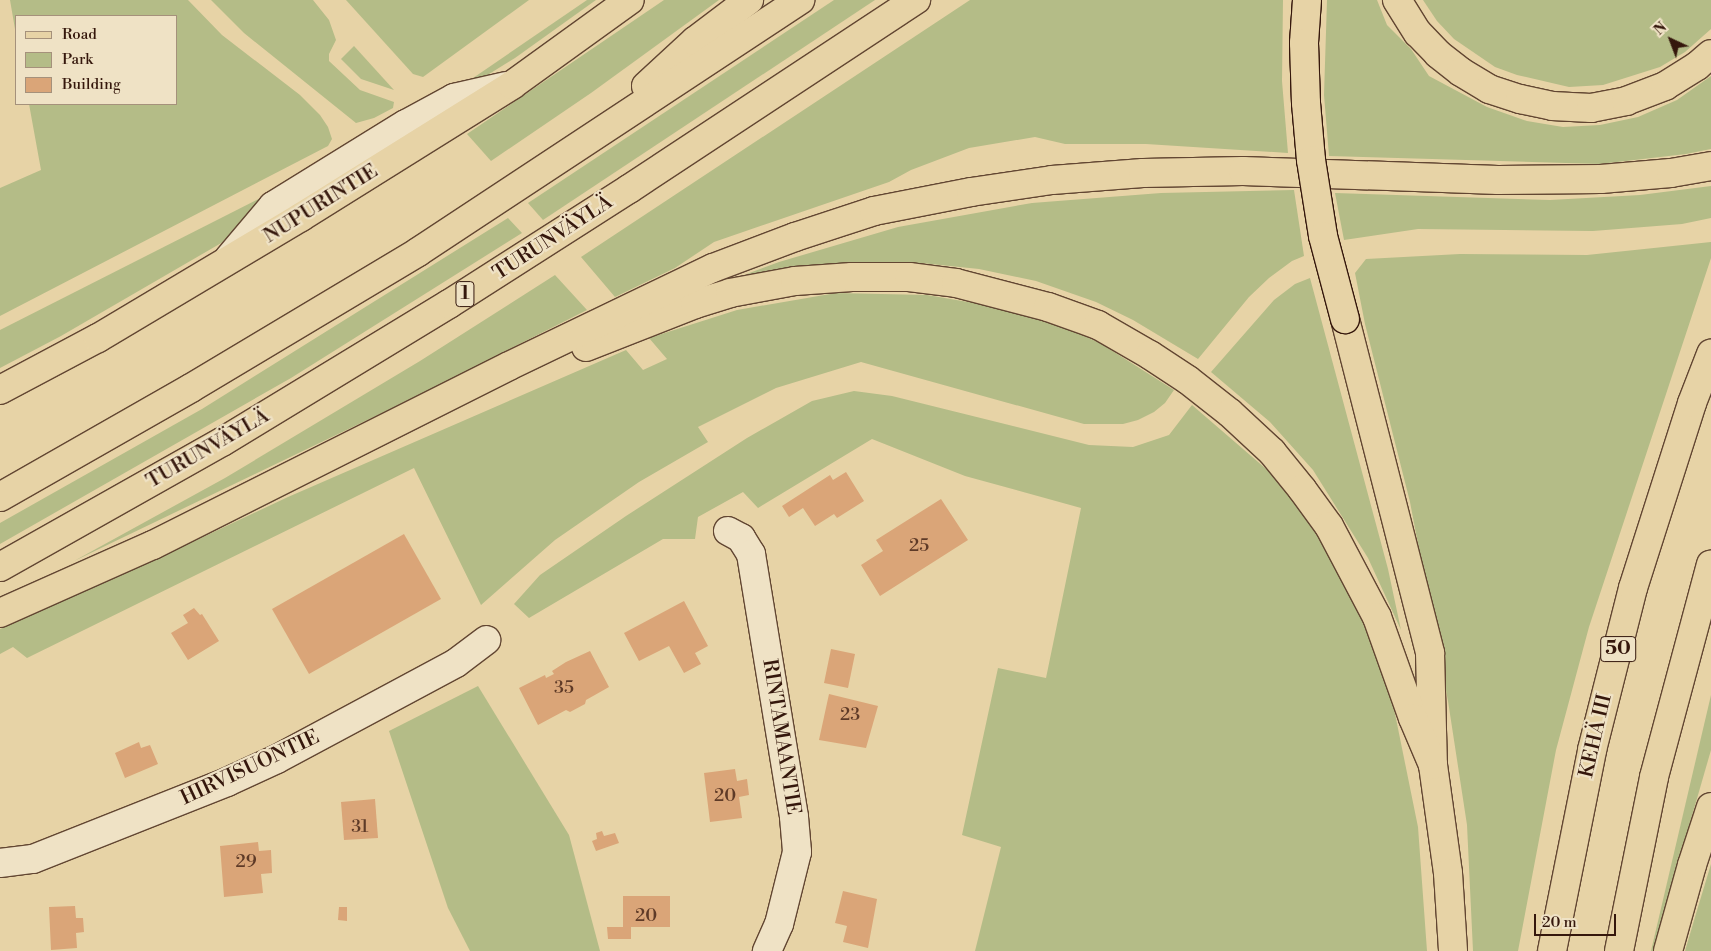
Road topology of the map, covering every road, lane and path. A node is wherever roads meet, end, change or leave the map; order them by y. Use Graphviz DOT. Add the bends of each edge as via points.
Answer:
graph roads {
  1 [pos="630,0"];
  2 [pos="749,0"];
  3 [pos="800,0"];
  4 [pos="916,0"];
  5 [pos="1307,0"];
  6 [pos="1397,0"];
  7 [pos="1711,54"];
  8 [pos="578,147"];
  9 [pos="1711,166"];
  10 [pos="1711,354"];
  11 [pos="510,366"];
  12 [pos="0,390"];
  13 [pos="0,497"];
  14 [pos="728,531"];
  15 [pos="1711,565"];
  16 [pos="0,567"];
  17 [pos="0,613"];
  18 [pos="486,640"];
  19 [pos="1433,765"];
  20 [pos="1711,807"];
  21 [pos="0,864"];
  22 [pos="766,951"];
  23 [pos="1452,951"];
  24 [pos="1552,951"];
  25 [pos="1619,951"];
  26 [pos="1668,951"];
  1 -- 12 [label="main road, NUPURINTIE" via="512,85 301,217 98,338"];
  2 -- 8 [label="main road" via="695,41"];
  3 -- 8 [label="main road"];
  4 -- 16 [label="main road, TURUNVÄYLÄ / 1" via="449,304 222,442"];
  5 -- 19 [label="main road, bridge" via="1305,93 1323,236 1430,652"];
  6 -- 7 [label="main road" via="1418,33 1461,72 1520,100 1552,106 1591,108 1626,101 1664,86 1698,66"];
  8 -- 13 [label="main road" via="418,252 191,388"];
  9 -- 11 [label="main road" via="1601,180 1498,180 1243,171 1143,173 1052,180 971,192 874,211 795,237 713,268"];
  10 -- 24 [label="main road, KEHÄ III / 50" via="1633,588 1592,750"];
  11 -- 17 [label="main road" via="153,545"];
  11 -- 19 [label="main road" via="587,347 730,293 795,281 852,277 909,277 956,284 1048,307 1098,325 1188,380 1230,413 1272,452 1329,526 1377,617"];
  14 -- 22 [label="street, RINTAMAANTIE" via="741,538 751,554 794,817 797,852 779,924"];
  15 -- 25 [label="main road" via="1654,777"];
  18 -- 21 [label="street, HIRVISUONTIE" via="456,663 277,759 33,859"];
  19 -- 23 [label="main road" via="1448,873"];
  20 -- 26 [label="main road"];
}
